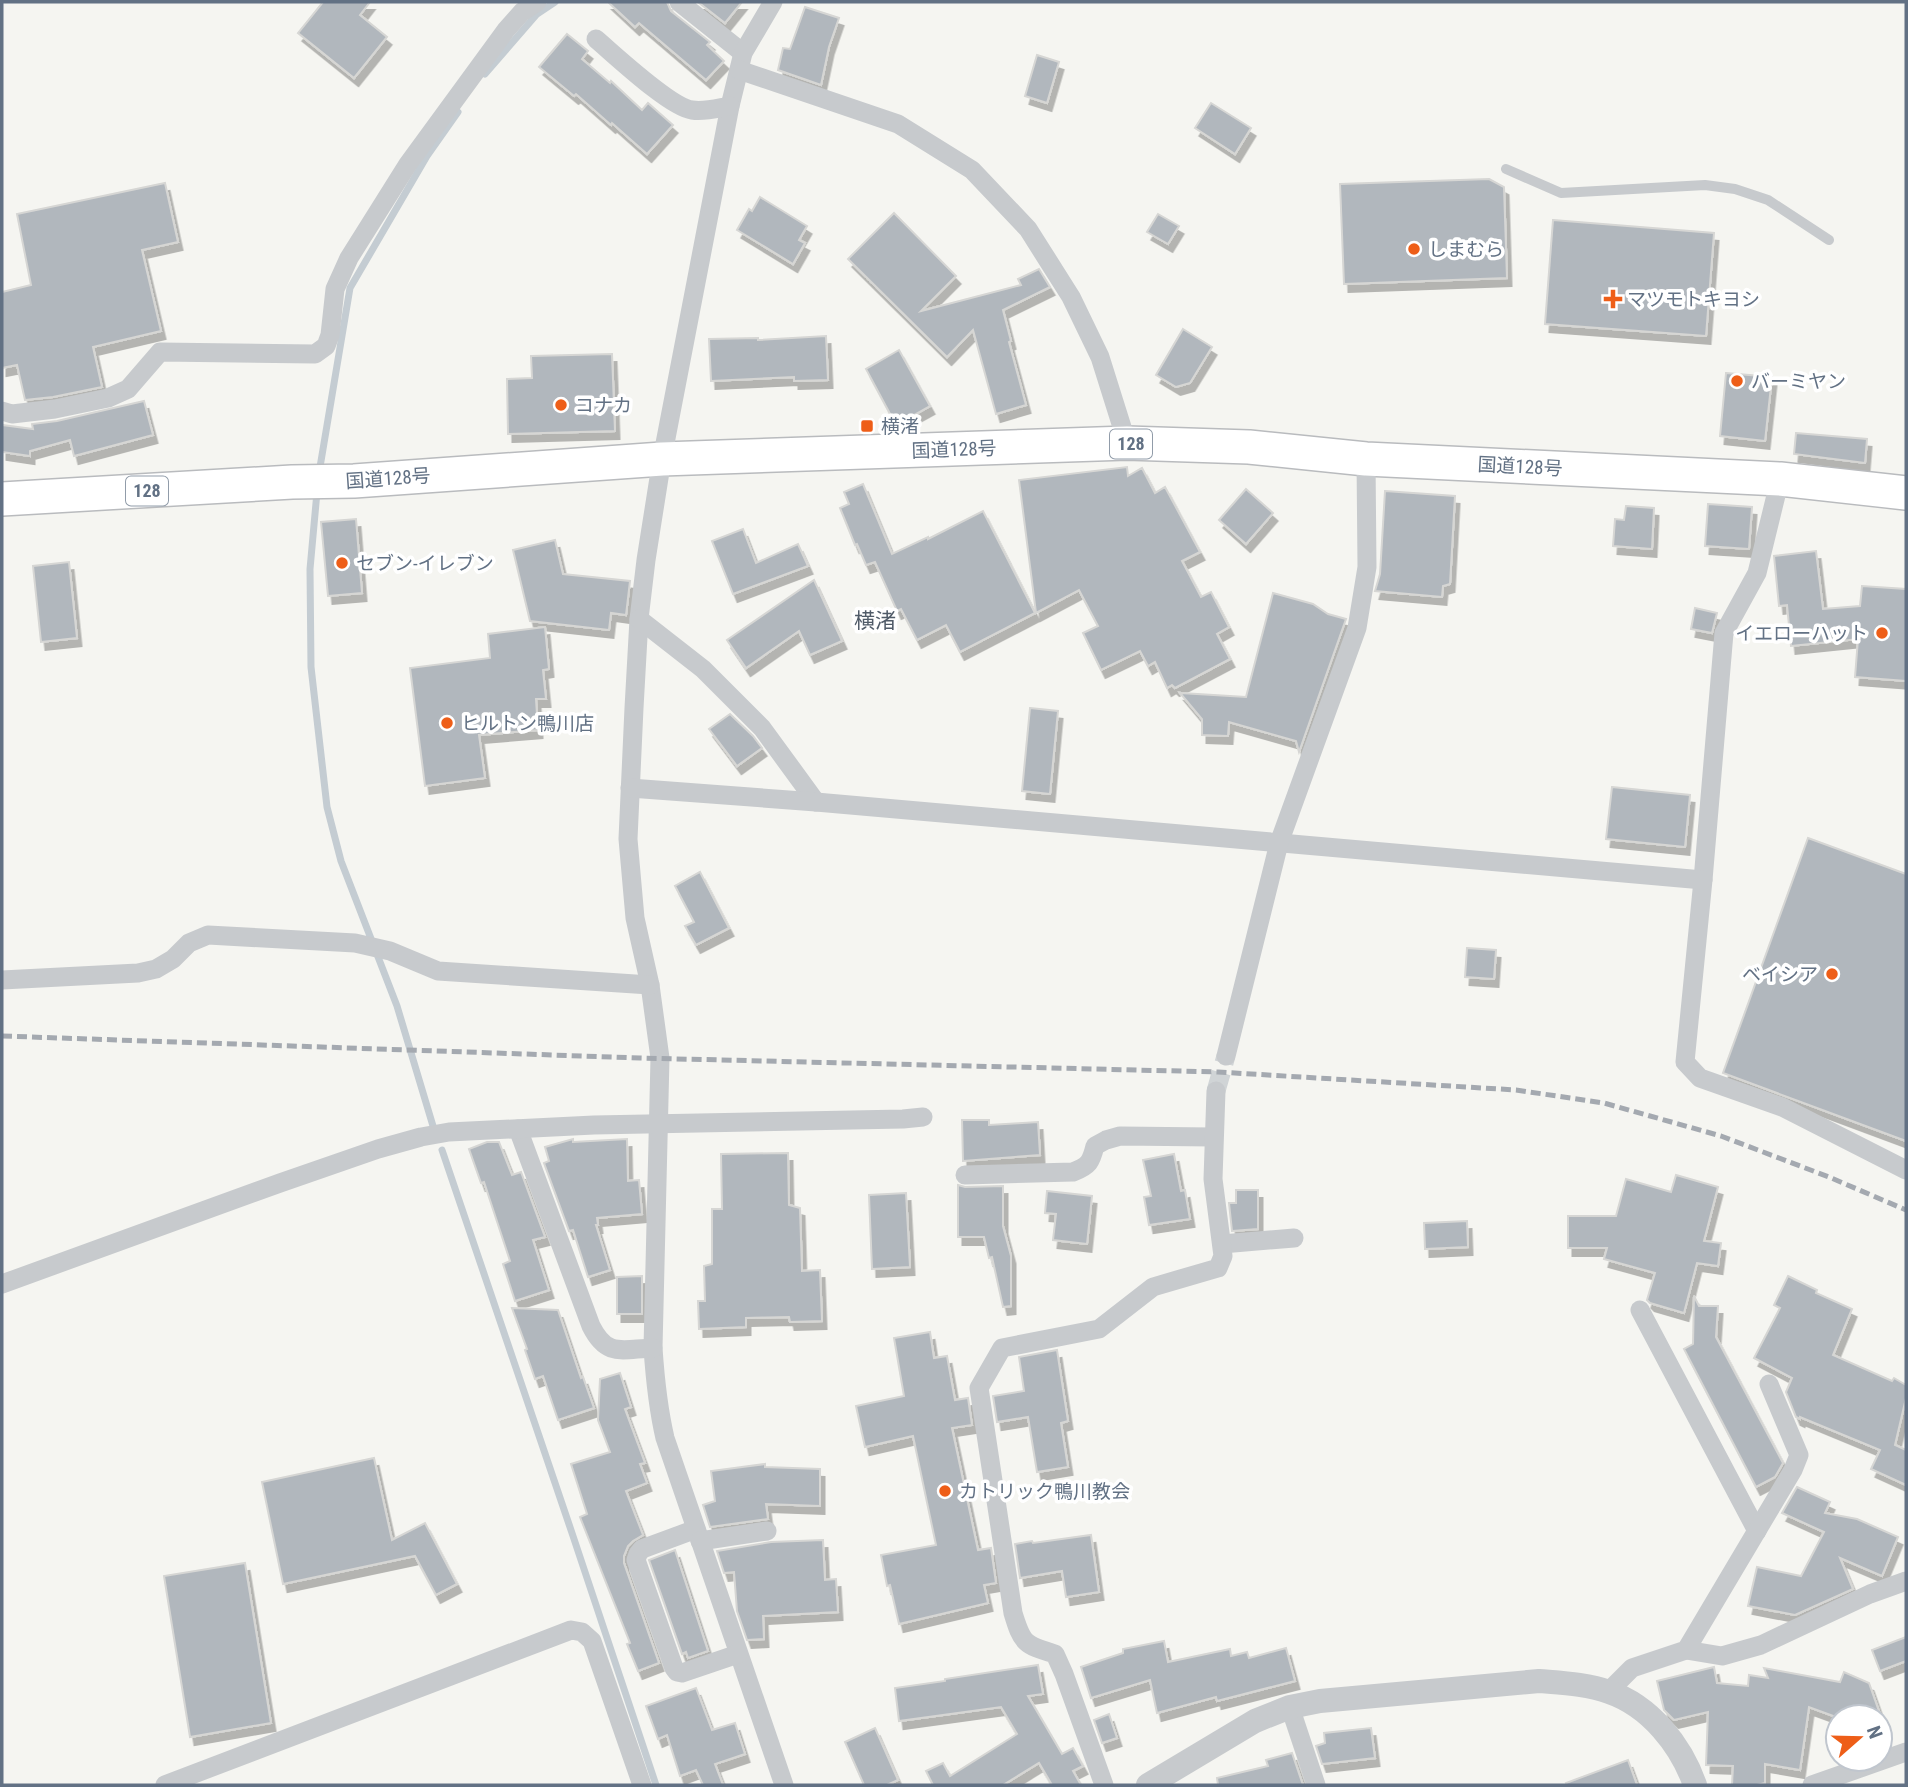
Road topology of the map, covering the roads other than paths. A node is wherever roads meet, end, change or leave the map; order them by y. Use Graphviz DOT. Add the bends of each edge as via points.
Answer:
graph roads {
  1 [pos="537,2"];
  2 [pos="680,2"];
  3 [pos="773,2"];
  4 [pos="596,39"];
  5 [pos="741,62"];
  6 [pos="730,106"];
  7 [pos="1506,169"];
  8 [pos="1829,240"];
  9 [pos="2,411"];
  10 [pos="1127,443"];
  11 [pos="662,459"];
  12 [pos="1366,459"];
  13 [pos="1780,479"];
  14 [pos="1906,493"];
  15 [pos="2,499"];
  16 [pos="639,619"];
  17 [pos="630,788"];
  18 [pos="816,802"];
  19 [pos="1279,843"];
  20 [pos="1703,880"];
  21 [pos="2,979"];
  22 [pos="650,985"];
  23 [pos="1226,1056"];
  24 [pos="1216,1091"];
  25 [pos="923,1117"];
  26 [pos="659,1124"];
  27 [pos="518,1129"];
  28 [pos="1213,1137"];
  29 [pos="1906,1170"];
  30 [pos="965,1175"];
  31 [pos="1294,1238"];
  32 [pos="1222,1244"];
  33 [pos="2,1283"];
  34 [pos="1640,1310"];
  35 [pos="653,1348"];
  36 [pos="1769,1384"];
  37 [pos="767,1531"];
  38 [pos="1756,1531"];
  39 [pos="698,1535"];
  40 [pos="1906,1581"];
  41 [pos="1686,1650"];
  42 [pos="738,1654"];
  43 [pos="1608,1692"];
  44 [pos="1290,1707"];
  45 [pos="1906,1752"];
  46 [pos="165,1785"];
  47 [pos="642,1785"];
  48 [pos="784,1785"];
  49 [pos="1104,1785"];
  50 [pos="1147,1785"];
  51 [pos="1315,1785"];
  52 [pos="1695,1785"];
  53 [pos="1812,1785"];
  1 -- 9 [label="street" via="506,30 408,164 349,258 335,289 326,346 315,354 160,352 128,389 108,398 23,413"];
  2 -- 5 [label="street"];
  3 -- 5 [label="street"];
  4 -- 6 [label="street" via="675,104 692,110"];
  5 -- 6 [label="street"];
  5 -- 10 [label="street" via="898,124 972,170 1028,229 1071,297 1100,357"];
  6 -- 11 [label="street"];
  7 -- 8 [label="lane" via="1561,193 1705,185 1735,189 1768,200"];
  10 -- 11 [label="highway, 国道128号 / 128"];
  10 -- 12 [label="highway, 国道128号 / 128" via="1249,447"];
  11 -- 15 [label="highway, 国道128号 / 128"];
  11 -- 16 [label="street"];
  12 -- 13 [label="highway, 国道128号 / 128"];
  12 -- 19 [label="street" via="1367,567 1357,628"];
  13 -- 14 [label="highway, 国道128号 / 128"];
  13 -- 20 [label="street" via="1757,573 1724,633"];
  16 -- 17 [label="street"];
  16 -- 18 [label="street" via="703,669 762,728"];
  17 -- 18 [label="street"];
  17 -- 22 [label="street" via="628,839 635,918"];
  18 -- 19 [label="street"];
  19 -- 20 [label="street"];
  19 -- 23 [label="street"];
  20 -- 29 [label="street" via="1685,1062 1700,1078 1782,1107"];
  21 -- 22 [label="street" via="138,973 156,969 189,943 208,935 355,943 390,951 438,971"];
  22 -- 26 [label="street" via="660,1058"];
  24 -- 28 [label="street"];
  25 -- 26 [label="street"];
  26 -- 27 [label="street"];
  26 -- 35 [label="street"];
  27 -- 33 [label="street" via="449,1132 378,1149"];
  27 -- 35 [label="street" via="598,1340 617,1350"];
  28 -- 30 [label="street" via="1120,1136 1095,1146 1086,1167 1073,1172"];
  28 -- 32 [label="street" via="1213,1179"];
  31 -- 32 [label="street"];
  32 -- 49 [label="street" via="1218,1268 1153,1287 1099,1329 1002,1348 979,1388 1019,1635 1033,1648 1055,1654"];
  34 -- 38 [label="street"];
  35 -- 39 [label="street" via="665,1438"];
  36 -- 38 [label="street" via="1798,1455"];
  37 -- 39 [label="street"];
  38 -- 41 [label="street"];
  39 -- 42 [label="street"];
  39 -- 42 [label="street" via="642,1549 636,1560 677,1672"];
  40 -- 41 [label="street" via="1761,1645 1722,1656"];
  41 -- 43 [label="street" via="1632,1668"];
  42 -- 48 [label="street"];
  43 -- 44 [label="street" via="1539,1681"];
  43 -- 52 [label="street" via="1632,1702 1660,1726 1690,1769"];
  44 -- 50 [label="street" via="1255,1721"];
  44 -- 51 [label="street"];
  45 -- 53 [label="street"];
  46 -- 47 [label="street" via="571,1630 592,1641"];
}
